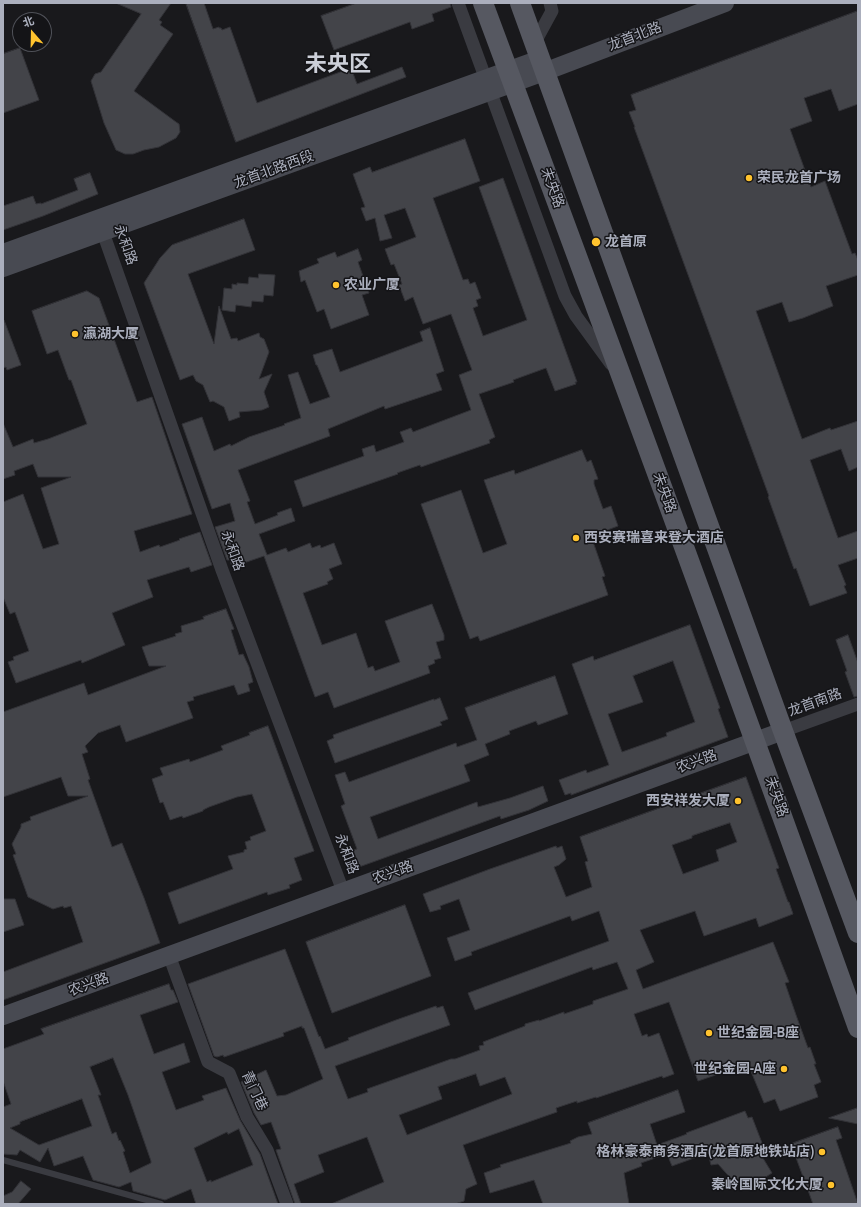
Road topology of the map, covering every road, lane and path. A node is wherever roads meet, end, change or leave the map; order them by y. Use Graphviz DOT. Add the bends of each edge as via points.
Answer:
graph roads {
  1 [pos="458,3"];
  2 [pos="483,3"];
  3 [pos="520,3"];
  4 [pos="550,3"];
  5 [pos="725,3"];
  6 [pos="540,58"];
  7 [pos="511,76"];
  8 [pos="488,85"];
  9 [pos="101,226"];
  10 [pos="3,253"];
  11 [pos="3,268"];
  12 [pos="625,389"];
  13 [pos="858,704"];
  14 [pos="783,732"];
  15 [pos="756,741"];
  16 [pos="343,891"];
  17 [pos="858,933"];
  18 [pos="168,955"];
  19 [pos="3,1016"];
  20 [pos="858,1028"];
  21 [pos="3,1160"];
  22 [pos="161,1204"];
  23 [pos="287,1204"];
  1 -- 8 [label="street"];
  2 -- 7 [label="main road, 未央路"];
  3 -- 6 [label="main road"];
  4 -- 6 [label="street" via="552,11"];
  5 -- 6 [label="street, 龙首北路"];
  6 -- 7 [label="street, 龙首北路西段"];
  6 -- 14 [label="main road"];
  7 -- 8 [label="street, 龙首北路西段"];
  7 -- 12 [label="main road, 未央路"];
  8 -- 9 [label="street, 龙首北路西段"];
  8 -- 12 [label="street" via="565,296"];
  9 -- 10 [label="street, 龙首北路西段"];
  9 -- 11 [label="street, 龙首北路西段"];
  9 -- 16 [label="street, 永和路" via="222,570"];
  12 -- 15 [label="main road, 未央路"];
  13 -- 14 [label="street, 龙首南路"];
  14 -- 15 [label="street, 农兴路"];
  14 -- 17 [label="main road"];
  15 -- 16 [label="street, 农兴路"];
  15 -- 20 [label="main road, 未央路"];
  16 -- 18 [label="street, 农兴路"];
  18 -- 19 [label="street, 农兴路"];
  18 -- 23 [label="street, 青门巷" via="208,1062 229,1073 247,1117 267,1150"];
  21 -- 22 [label="lane"];
}
